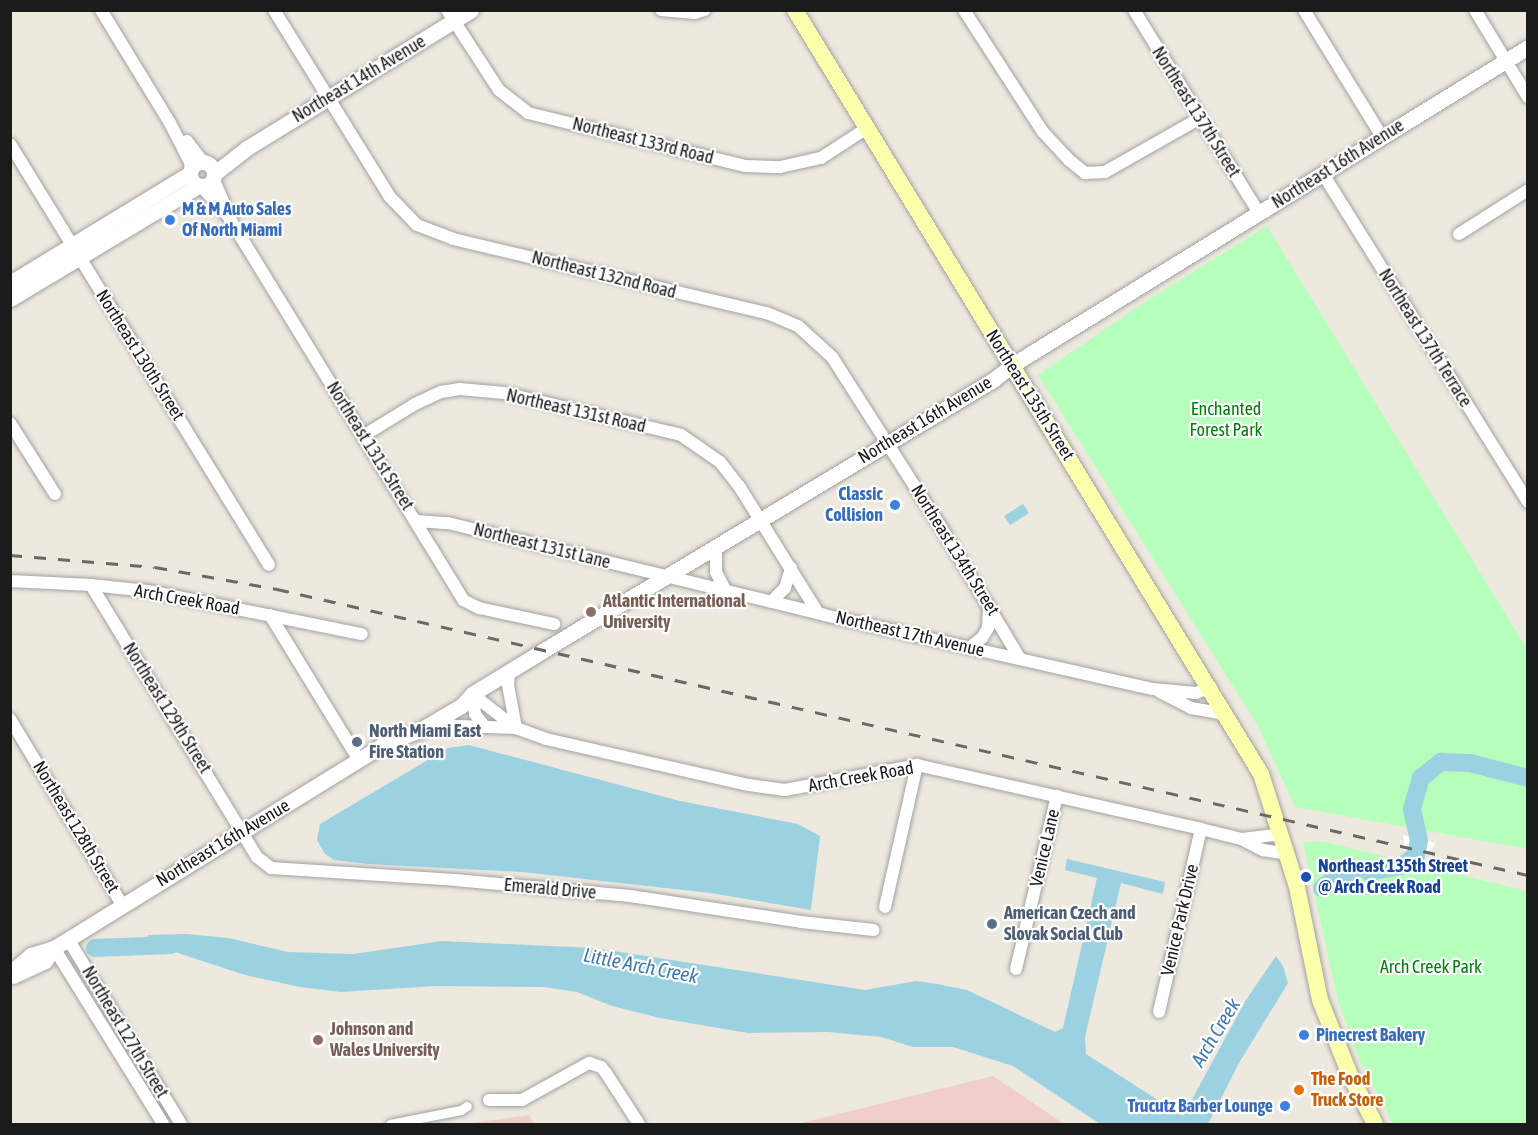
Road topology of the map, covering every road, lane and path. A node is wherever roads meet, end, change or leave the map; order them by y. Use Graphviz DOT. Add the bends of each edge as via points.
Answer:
graph roads {
  1 [pos="101,10"];
  2 [pos="274,10"];
  3 [pos="471,10"];
  4 [pos="661,10"];
  5 [pos="705,10"];
  6 [pos="795,10"];
  7 [pos="964,10"];
  8 [pos="1134,10"];
  9 [pos="1304,10"];
  10 [pos="1475,10"];
  11 [pos="450,16"];
  12 [pos="1527,47"];
  13 [pos="1505,61"];
  14 [pos="1527,97"];
  15 [pos="328,98"];
  16 [pos="1200,118"];
  17 [pos="867,128"];
  18 [pos="1382,137"];
  19 [pos="10,144"];
  20 [pos="202,174"];
  21 [pos="1323,174"];
  22 [pos="1527,190"];
  23 [pos="1259,213"];
  24 [pos="1459,234"];
  25 [pos="76,252"];
  26 [pos="10,283"];
  27 [pos="10,299"];
  28 [pos="1012,365"];
  29 [pos="10,423"];
  30 [pos="363,436"];
  31 [pos="886,443"];
  32 [pos="55,494"];
  33 [pos="1527,502"];
  34 [pos="762,520"];
  35 [pos="416,521"];
  36 [pos="717,547"];
  37 [pos="269,565"];
  38 [pos="791,568"];
  39 [pos="667,576"];
  40 [pos="10,581"];
  41 [pos="91,585"];
  42 [pos="725,591"];
  43 [pos="771,602"];
  44 [pos="989,606"];
  45 [pos="818,613"];
  46 [pos="270,615"];
  47 [pos="554,624"];
  48 [pos="362,634"];
  49 [pos="969,648"];
  50 [pos="1020,659"];
  51 [pos="509,672"];
  52 [pos="1211,687"];
  53 [pos="1154,689"];
  54 [pos="472,694"];
  55 [pos="1226,714"];
  56 [pos="10,719"];
  57 [pos="430,725"];
  58 [pos="484,726"];
  59 [pos="516,728"];
  60 [pos="394,740"];
  61 [pos="359,760"];
  62 [pos="917,765"];
  63 [pos="1264,780"];
  64 [pos="1057,796"];
  65 [pos="1201,829"];
  66 [pos="243,831"];
  67 [pos="1280,834"];
  68 [pos="1241,839"];
  69 [pos="1287,854"];
  70 [pos="1297,887"];
  71 [pos="122,905"];
  72 [pos="885,907"];
  73 [pos="873,930"];
  74 [pos="68,939"];
  75 [pos="54,948"];
  76 [pos="1016,969"];
  77 [pos="10,975"];
  78 [pos="1159,1012"];
  79 [pos="130,1041"];
  80 [pos="116,1049"];
  81 [pos="489,1100"];
  82 [pos="467,1106"];
  83 [pos="163,1125"];
  84 [pos="181,1125"];
  85 [pos="390,1125"];
  86 [pos="639,1125"];
  87 [pos="1375,1125"];
  1 -- 20 [label="street, Northeast 131st Street"];
  2 -- 15 [label="street, Northeast 132nd Road"];
  3 -- 11 [label="street, Northeast 14th Avenue"];
  4 -- 5 [label="street"];
  6 -- 17 [label="main road, Northeast 135th Street"];
  7 -- 16 [label="street" via="1043,132 1085,173 1105,172"];
  8 -- 16 [label="street, Northeast 137th Street"];
  9 -- 18 [label="street"];
  10 -- 13 [label="street"];
  11 -- 15 [label="street, Northeast 14th Avenue"];
  11 -- 17 [label="street, Northeast 133rd Road" via="499,90 528,112 746,166 780,167 821,158"];
  12 -- 13 [label="street, Northeast 16th Avenue"];
  13 -- 14 [label="street"];
  13 -- 18 [label="street, Northeast 16th Avenue"];
  15 -- 20 [label="street, Northeast 14th Avenue"];
  15 -- 31 [label="street, Northeast 132nd Road" via="390,197 417,225 453,239 767,314 798,326 832,357"];
  16 -- 23 [label="street, Northeast 137th Street"];
  17 -- 28 [label="main road, Northeast 135th Street"];
  18 -- 21 [label="street, Northeast 16th Avenue"];
  19 -- 25 [label="street, Northeast 130th Street"];
  20 -- 25 [label="street, Northeast 14th Avenue"];
  20 -- 30 [label="street, Northeast 131st Street"];
  21 -- 23 [label="street, Northeast 16th Avenue"];
  21 -- 33 [label="street, Northeast 137th Terrace"];
  22 -- 24 [label="street"];
  23 -- 28 [label="street, Northeast 16th Avenue"];
  25 -- 26 [label="street, Northeast 14th Avenue"];
  25 -- 27 [label="street, Northeast 14th Avenue"];
  25 -- 37 [label="street, Northeast 130th Street"];
  28 -- 31 [label="street, Northeast 16th Avenue"];
  28 -- 52 [label="main road, Northeast 135th Street"];
  29 -- 32 [label="street"];
  30 -- 34 [label="street, Northeast 131st Road" via="441,393 460,389 504,393 681,435 720,462"];
  30 -- 35 [label="street, Northeast 131st Street"];
  31 -- 34 [label="street, Northeast 16th Avenue"];
  31 -- 44 [label="street, Northeast 134th Street"];
  34 -- 36 [label="street, Northeast 16th Avenue"];
  34 -- 38 [label="street"];
  35 -- 39 [label="street, Northeast 131st Lane" via="448,523"];
  35 -- 47 [label="street, Northeast 131st Street" via="463,600 479,608"];
  36 -- 39 [label="street, Northeast 16th Avenue"];
  36 -- 42 [label="street" via="716,572"];
  38 -- 43 [label="street" via="785,588"];
  38 -- 45 [label="street"];
  39 -- 42 [label="street, Northeast 17th Avenue"];
  39 -- 51 [label="street, Northeast 16th Avenue"];
  40 -- 41 [label="street, Arch Creek Road"];
  41 -- 46 [label="street, Arch Creek Road" via="148,591"];
  41 -- 66 [label="street, Northeast 129th Street"];
  42 -- 43 [label="street, Northeast 17th Avenue"];
  43 -- 45 [label="street, Northeast 17th Avenue"];
  44 -- 49 [label="street" via="988,628"];
  44 -- 50 [label="street, Northeast 134th Street"];
  45 -- 49 [label="street, Northeast 17th Avenue"];
  46 -- 48 [label="street, Arch Creek Road"];
  46 -- 61 [label="street"];
  49 -- 50 [label="street, Northeast 17th Avenue"];
  50 -- 53 [label="street, Northeast 17th Avenue"];
  51 -- 54 [label="street, Northeast 16th Avenue"];
  51 -- 59 [label="street"];
  52 -- 53 [label="street, Northeast 17th Avenue" via="1196,693"];
  52 -- 55 [label="main road, Northeast 135th Street"];
  53 -- 55 [label="street, Northeast 17th Avenue" via="1191,708"];
  54 -- 57 [label="street, Northeast 16th Avenue" via="461,706"];
  54 -- 58 [label="street" via="475,714"];
  54 -- 59 [label="street, Arch Creek Road"];
  54 -- 60 [label="street, Northeast 16th Avenue" via="455,697"];
  55 -- 63 [label="main road, Northeast 135th Street"];
  56 -- 71 [label="street, Northeast 128th Street"];
  57 -- 58 [label="street, Arch Creek Road"];
  57 -- 60 [label="street, Northeast 16th Avenue"];
  58 -- 59 [label="street, Arch Creek Road"];
  59 -- 62 [label="street, Arch Creek Road" via="546,739 771,789 799,788"];
  60 -- 61 [label="street, Northeast 16th Avenue"];
  61 -- 66 [label="street, Northeast 16th Avenue"];
  62 -- 64 [label="street, Arch Creek Road"];
  62 -- 72 [label="street"];
  63 -- 67 [label="main road, Northeast 135th Street"];
  63 -- 70 [label="main road, Northeast 135th Street" via="1280,801 1287,819 1295,850"];
  64 -- 65 [label="street, Arch Creek Road"];
  64 -- 76 [label="street, Venice Lane"];
  65 -- 68 [label="street, Arch Creek Road"];
  65 -- 78 [label="street, Venice Park Drive"];
  66 -- 71 [label="street, Northeast 16th Avenue"];
  66 -- 73 [label="street, Emerald Drive" via="264,864 283,870 630,896"];
  67 -- 68 [label="street, Arch Creek Road"];
  67 -- 69 [label="main road, Northeast 135th Street"];
  68 -- 69 [label="street, Arch Creek Road" via="1263,850"];
  69 -- 70 [label="main road, Northeast 135th Street"];
  70 -- 87 [label="main road, Northeast 135th Street" via="1320,1000 1337,1047"];
  71 -- 74 [label="street, Northeast 16th Avenue"];
  74 -- 75 [label="street, Northeast 16th Avenue"];
  74 -- 79 [label="street, Northeast 127th Street"];
  75 -- 77 [label="street, Northeast 16th Avenue" via="45,961"];
  75 -- 80 [label="street, Northeast 127th Street"];
  79 -- 80 [label="street"];
  79 -- 84 [label="street, Northeast 127th Street"];
  80 -- 83 [label="street, Northeast 127th Street"];
  81 -- 86 [label="street" via="522,1100 583,1064 595,1064 606,1073"];
  82 -- 85 [label="street"];
}
